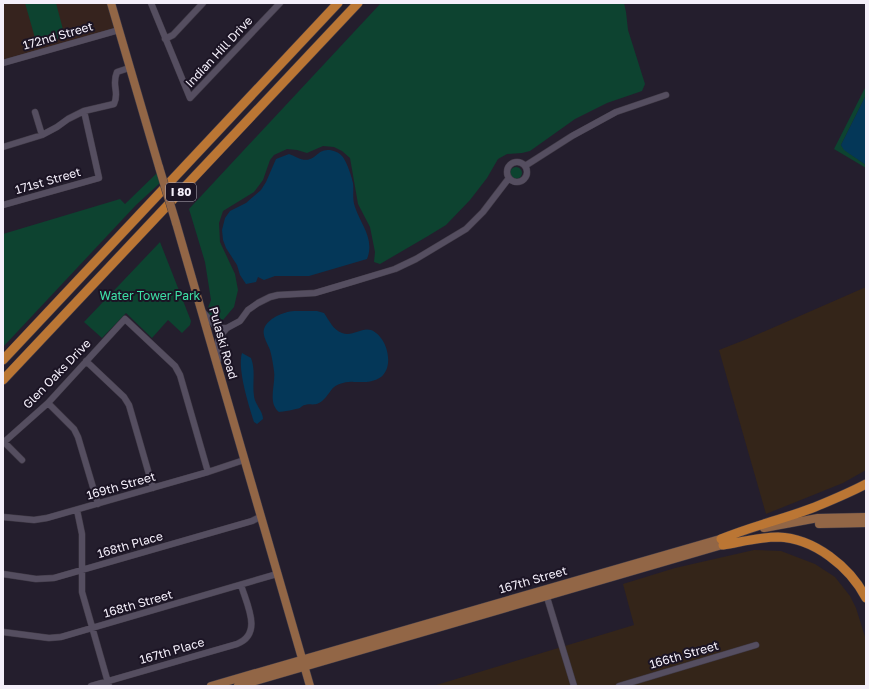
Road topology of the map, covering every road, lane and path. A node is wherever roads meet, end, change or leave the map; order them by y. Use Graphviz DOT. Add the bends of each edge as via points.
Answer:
graph roads {
  1 [pos="111,3"];
  2 [pos="151,3"];
  3 [pos="203,3"];
  4 [pos="280,3"];
  5 [pos="338,3"];
  6 [pos="358,3"];
  7 [pos="119,30"];
  8 [pos="165,39"];
  9 [pos="3,64"];
  10 [pos="130,68"];
  11 [pos="666,95"];
  12 [pos="84,111"];
  13 [pos="35,112"];
  14 [pos="42,135"];
  15 [pos="3,147"];
  16 [pos="525,166"];
  17 [pos="509,178"];
  18 [pos="3,205"];
  19 [pos="200,309"];
  20 [pos="227,328"];
  21 [pos="3,360"];
  22 [pos="86,361"];
  23 [pos="218,370"];
  24 [pos="3,380"];
  25 [pos="48,403"];
  26 [pos="4,442"];
  27 [pos="22,460"];
  28 [pos="244,460"];
  29 [pos="208,472"];
  30 [pos="866,484"];
  31 [pos="153,488"];
  32 [pos="98,504"];
  33 [pos="77,510"];
  34 [pos="3,517"];
  35 [pos="260,517"];
  36 [pos="866,518"];
  37 [pos="866,523"];
  38 [pos="722,542"];
  39 [pos="82,570"];
  40 [pos="3,574"];
  41 [pos="277,574"];
  42 [pos="241,585"];
  43 [pos="546,593"];
  44 [pos="866,598"];
  45 [pos="92,629"];
  46 [pos="3,632"];
  47 [pos="756,645"];
  48 [pos="303,663"];
  49 [pos="108,684"];
  50 [pos="91,686"];
  51 [pos="211,686"];
  52 [pos="238,686"];
  53 [pos="310,686"];
  54 [pos="574,686"];
  55 [pos="619,686"];
  1 -- 7 [label="main road, Pulaski Road"];
  2 -- 8 [label="street"];
  3 -- 8 [label="street" via="173,35"];
  4 -- 8 [label="street, Indian Hill Drive" via="190,98"];
  5 -- 21 [label="highway, I 80"];
  6 -- 24 [label="highway, I 80"];
  7 -- 9 [label="street, 172nd Street"];
  7 -- 10 [label="main road, Pulaski Road"];
  10 -- 12 [label="street" via="117,72 114,80 117,98 114,104"];
  10 -- 19 [label="main road, Pulaski Road, bridge"];
  11 -- 16 [label="street" via="616,112"];
  12 -- 14 [label="street"];
  12 -- 18 [label="street, 171st Street" via="99,178"];
  13 -- 14 [label="street"];
  14 -- 15 [label="street"];
  16 -- 17 [label="street" via="526,174 523,179 517,182"];
  16 -- 17 [label="street" via="518,162 509,165 506,172"];
  17 -- 20 [label="street" via="483,212 466,229 416,259 381,274 315,293 270,296 252,307 240,321"];
  19 -- 20 [label="street" via="217,328"];
  19 -- 23 [label="main road, Pulaski Road"];
  20 -- 23 [label="street" via="218,342"];
  22 -- 25 [label="street, Glen Oaks Drive"];
  22 -- 29 [label="street, Glen Oaks Drive" via="125,319 175,366 180,375"];
  22 -- 31 [label="street" via="124,397 129,405"];
  23 -- 28 [label="main road, Pulaski Road"];
  25 -- 26 [label="street, Glen Oaks Drive"];
  25 -- 32 [label="street" via="74,429 78,437"];
  26 -- 27 [label="street"];
  28 -- 29 [label="street, 169th Street"];
  28 -- 35 [label="main road, Pulaski Road"];
  29 -- 31 [label="street, 169th Street"];
  30 -- 38 [label="highway" via="815,507 745,529"];
  31 -- 32 [label="street, 169th Street"];
  32 -- 33 [label="street, 169th Street"];
  33 -- 34 [label="street, 169th Street" via="41,520"];
  33 -- 39 [label="street" via="82,534"];
  35 -- 39 [label="street, 168th Place"];
  35 -- 41 [label="main road, Pulaski Road"];
  36 -- 38 [label="main road, 167th Street" via="818,518 771,526"];
  37 -- 38 [label="main road, 167th Street" via="796,527"];
  38 -- 43 [label="main road, 167th Street"];
  38 -- 44 [label="highway" via="779,537 796,540 819,549 834,559 851,574"];
  39 -- 40 [label="street, 168th Place" via="44,579"];
  39 -- 45 [label="street" via="82,592"];
  41 -- 42 [label="street, 168th Street"];
  41 -- 48 [label="main road, Pulaski Road"];
  42 -- 45 [label="street, 168th Street"];
  42 -- 49 [label="street, 167th Place" via="252,628 248,637 237,644"];
  43 -- 48 [label="main road, 167th Street"];
  43 -- 54 [label="street"];
  45 -- 46 [label="street, 168th Street" via="56,638"];
  45 -- 49 [label="street"];
  47 -- 55 [label="street, 166th Street"];
  48 -- 51 [label="main road, 167th Street"];
  48 -- 52 [label="main road, 167th Street"];
  48 -- 53 [label="main road, Pulaski Road"];
  49 -- 50 [label="street, 167th Place"];
}
